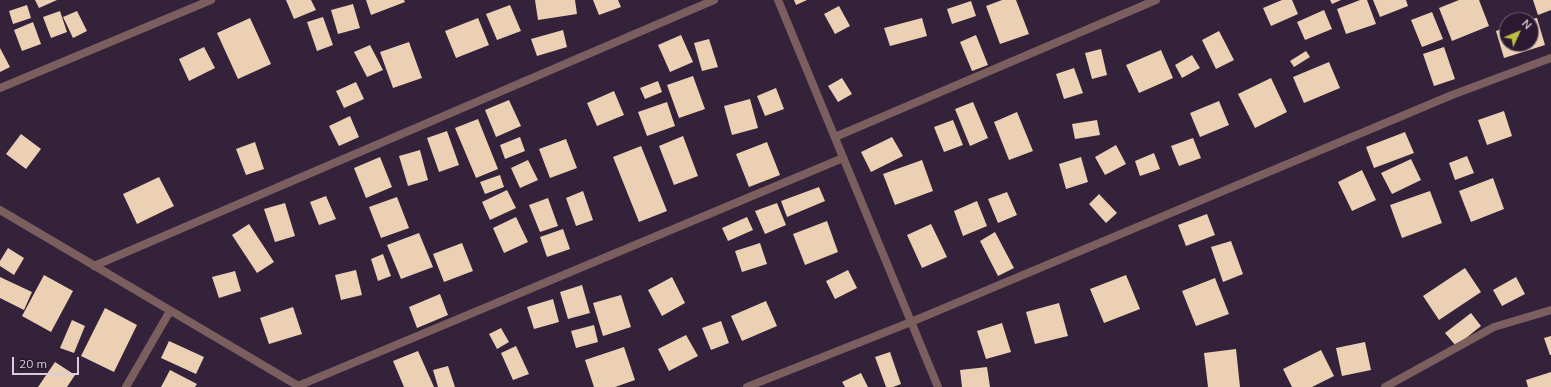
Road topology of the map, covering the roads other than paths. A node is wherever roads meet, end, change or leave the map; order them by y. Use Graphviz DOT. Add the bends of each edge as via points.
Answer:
graph roads {
  1 [pos="211,0"];
  2 [pos="714,0"];
  3 [pos="778,0"];
  4 [pos="1156,0"];
  5 [pos="1551,58"];
  6 [pos="0,88"];
  7 [pos="835,137"];
  8 [pos="843,158"];
  9 [pos="1,214"];
  10 [pos="94,266"];
  11 [pos="1551,310"];
  12 [pos="170,311"];
  13 [pos="911,322"];
  14 [pos="299,386"];
  15 [pos="126,387"];
  16 [pos="747,387"];
  17 [pos="938,387"];
  18 [pos="1385,387"];
  1 -- 6 [label="street"];
  2 -- 10 [label="street"];
  3 -- 7 [label="street"];
  4 -- 7 [label="street"];
  5 -- 13 [label="street" via="1452,95"];
  7 -- 8 [label="street"];
  8 -- 13 [label="street"];
  8 -- 14 [label="street"];
  9 -- 10 [label="street"];
  10 -- 12 [label="street"];
  11 -- 18 [label="street" via="1494,327"];
  12 -- 14 [label="street"];
  12 -- 15 [label="street"];
  13 -- 16 [label="street"];
  13 -- 17 [label="street"];
}
